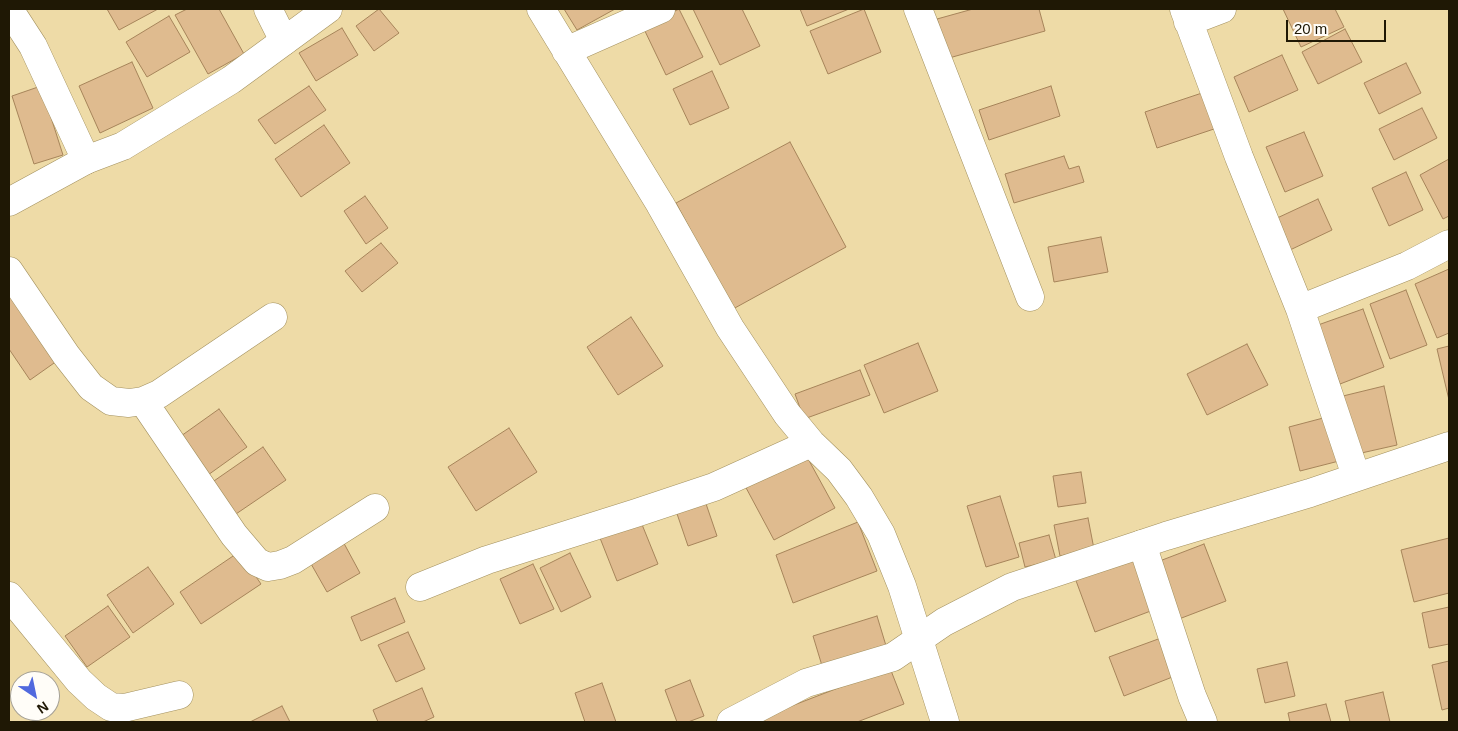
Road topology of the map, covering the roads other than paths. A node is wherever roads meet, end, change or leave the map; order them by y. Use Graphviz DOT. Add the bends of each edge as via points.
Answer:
graph roads {
  1 [pos="9,9"];
  2 [pos="268,9"];
  3 [pos="328,9"];
  4 [pos="541,9"];
  5 [pos="662,9"];
  6 [pos="918,9"];
  7 [pos="1222,9"];
  8 [pos="1186,15"];
  9 [pos="284,41"];
  10 [pos="566,51"];
  11 [pos="86,160"];
  12 [pos="9,202"];
  13 [pos="1449,244"];
  14 [pos="9,271"];
  15 [pos="1030,297"];
  16 [pos="1300,309"];
  17 [pos="273,318"];
  18 [pos="144,401"];
  19 [pos="811,443"];
  20 [pos="1449,446"];
  21 [pos="1356,476"];
  22 [pos="375,508"];
  23 [pos="1142,544"];
  24 [pos="420,586"];
  25 [pos="9,596"];
  26 [pos="919,639"];
  27 [pos="180,695"];
  28 [pos="731,722"];
  29 [pos="945,722"];
  30 [pos="1203,722"];
  1 -- 11 [label="street" via="33,46"];
  2 -- 9 [label="street"];
  3 -- 9 [label="street"];
  4 -- 10 [label="street"];
  5 -- 10 [label="street"];
  6 -- 15 [label="street"];
  7 -- 8 [label="street"];
  8 -- 16 [label="street"];
  9 -- 11 [label="street" via="231,80 123,146"];
  10 -- 19 [label="street" via="660,204 730,328 787,414"];
  11 -- 12 [label="street"];
  13 -- 16 [label="street" via="1408,266"];
  14 -- 18 [label="street" via="66,355 92,387 111,401 129,404"];
  16 -- 21 [label="street"];
  17 -- 18 [label="street"];
  18 -- 22 [label="street" via="234,535 257,562 268,567 293,560"];
  19 -- 24 [label="street" via="714,486 488,560"];
  19 -- 26 [label="street" via="839,470 881,534"];
  20 -- 21 [label="street"];
  21 -- 23 [label="street"];
  23 -- 26 [label="street" via="1012,587 944,622"];
  23 -- 30 [label="street"];
  25 -- 27 [label="street" via="79,680 111,707 124,708"];
  26 -- 28 [label="street" via="893,657 806,683"];
  26 -- 29 [label="street"];
}
